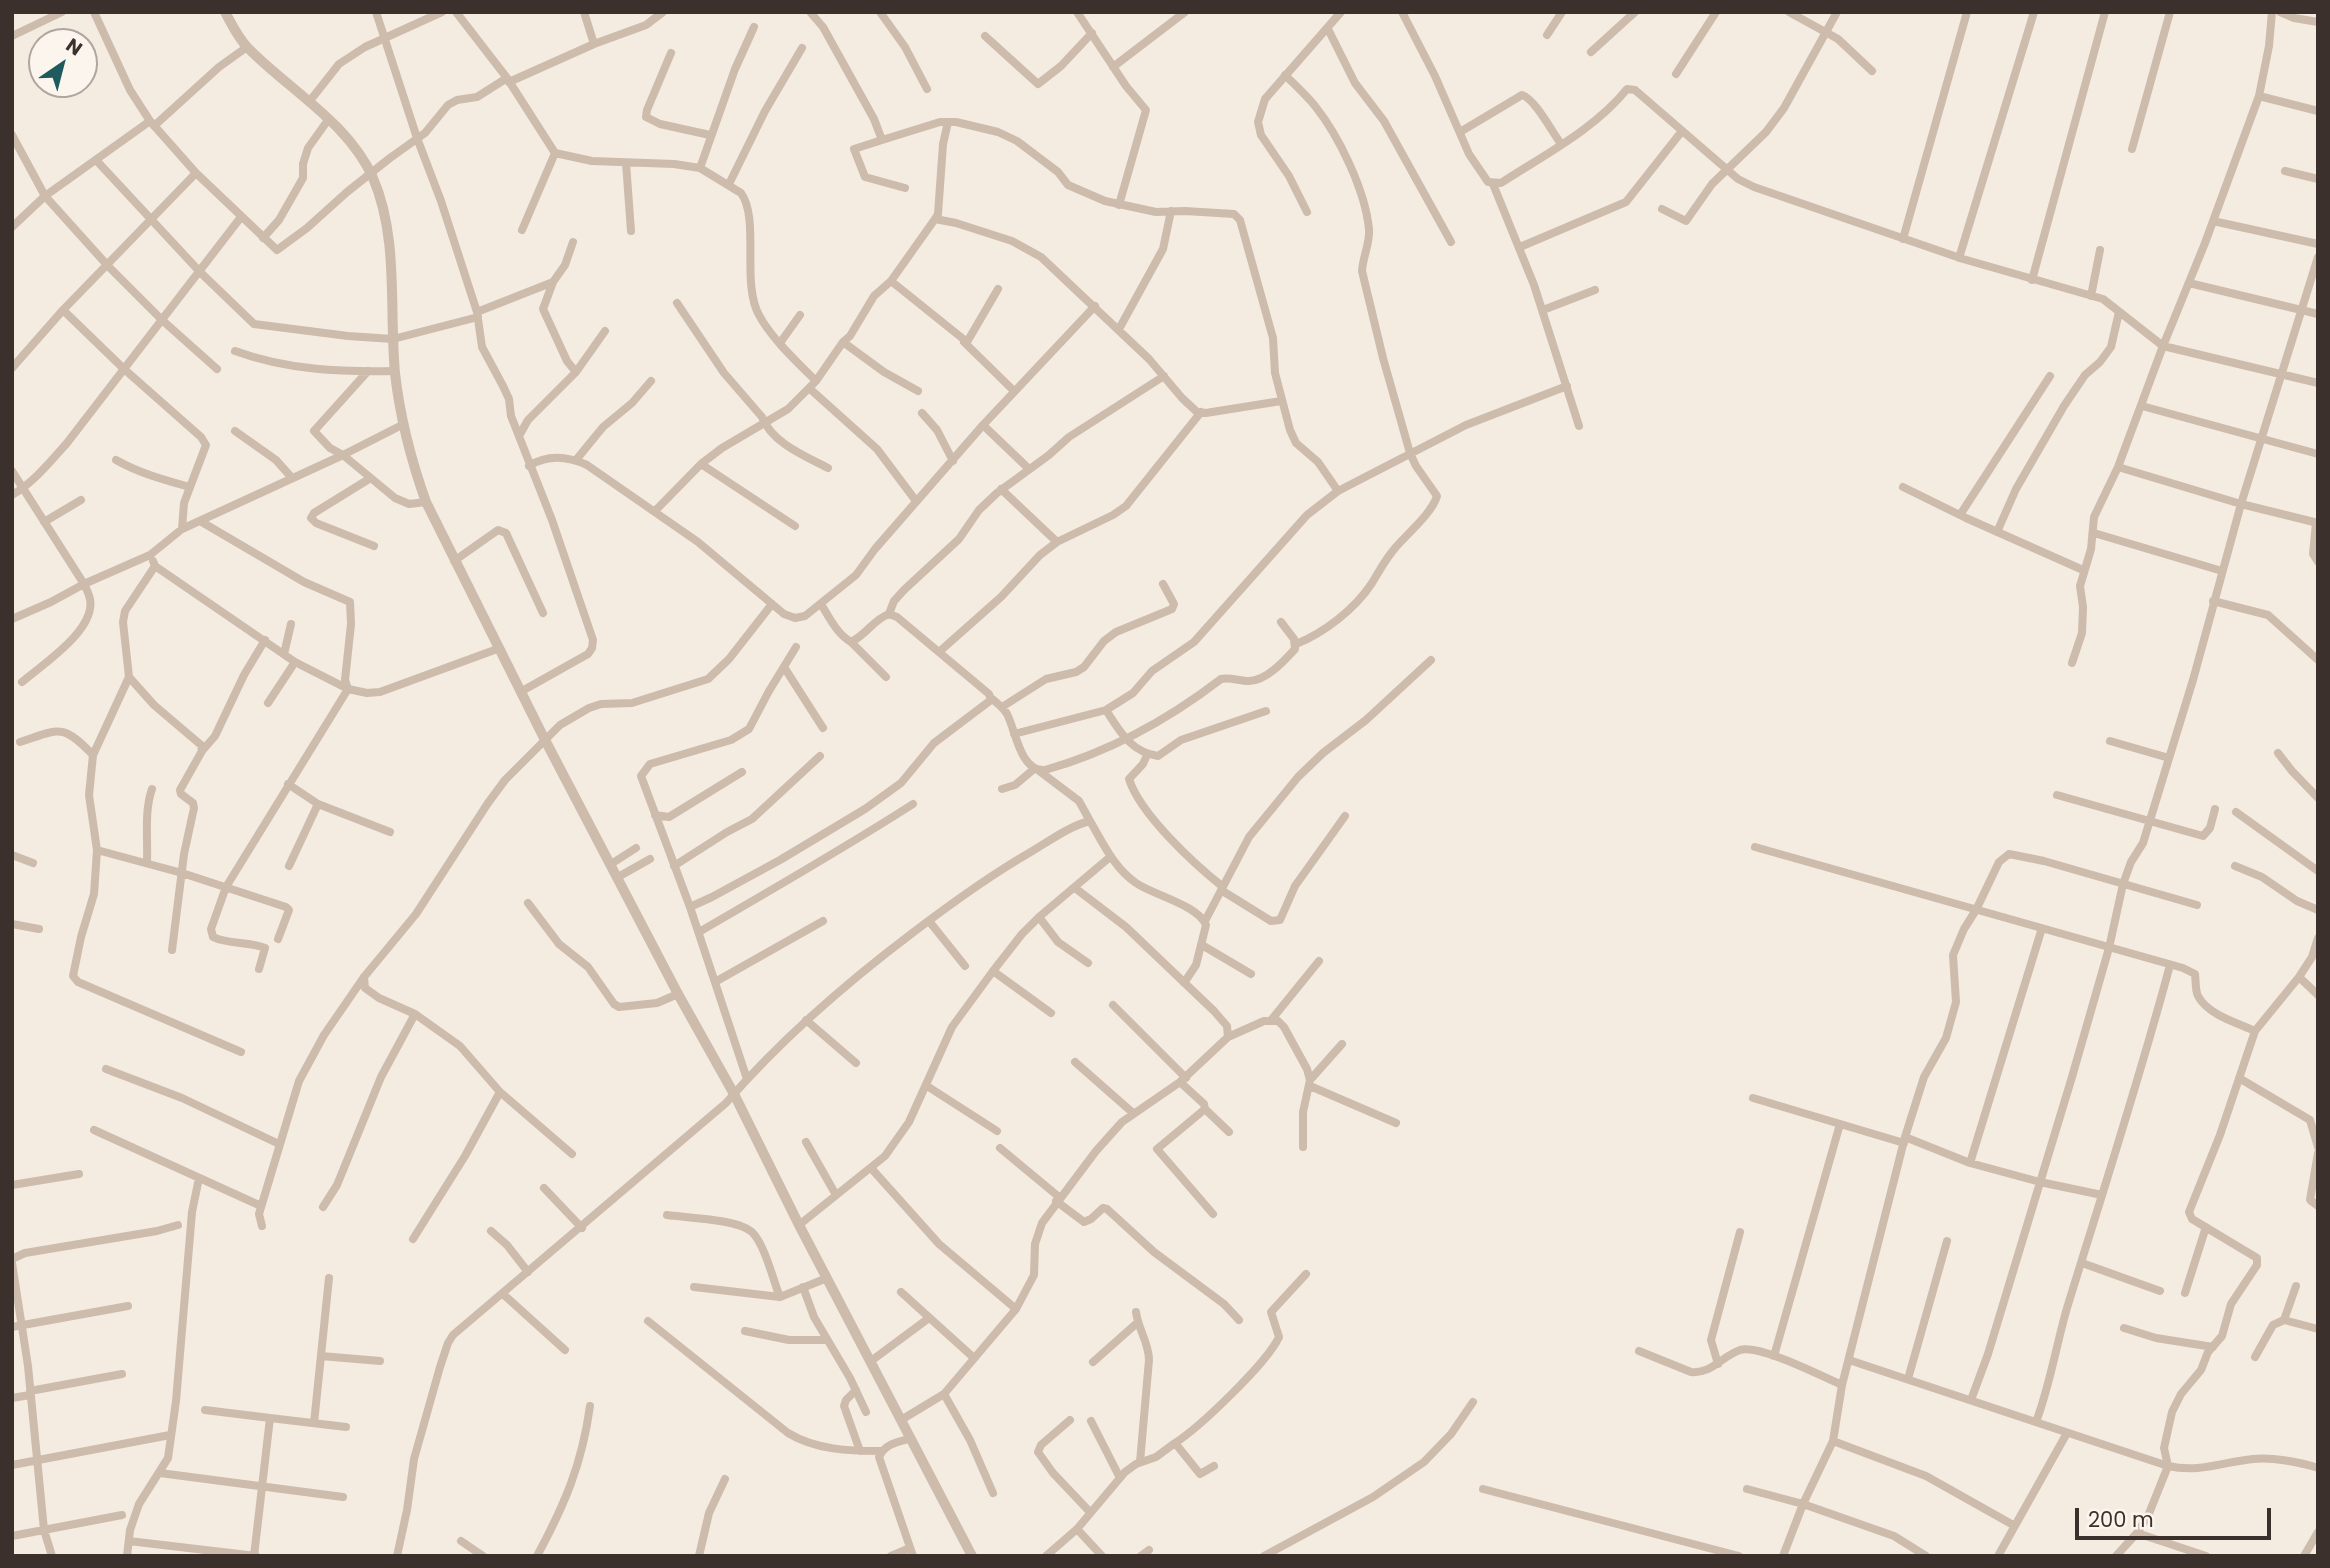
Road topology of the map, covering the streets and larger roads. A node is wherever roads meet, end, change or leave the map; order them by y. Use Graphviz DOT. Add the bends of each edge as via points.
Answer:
graph roads {
  1 [pos="62,12"];
  2 [pos="94,12"];
  3 [pos="225,12"];
  4 [pos="376,12"];
  5 [pos="441,12"];
  6 [pos="456,12"];
  7 [pos="585,12"];
  8 [pos="663,12"];
  9 [pos="810,12"];
  10 [pos="880,12"];
  11 [pos="1077,12"];
  12 [pos="1185,12"];
  13 [pos="1345,12"];
  14 [pos="1402,12"];
  15 [pos="1562,12"];
  16 [pos="1635,12"];
  17 [pos="1716,12"];
  18 [pos="1837,12"];
  19 [pos="1967,12"];
  20 [pos="2034,12"];
  21 [pos="2105,12"];
  22 [pos="2170,12"];
  23 [pos="2272,12"];
  24 [pos="2280,12"];
  25 [pos="1791,13"];
  26 [pos="2318,22"];
  27 [pos="754,27"];
  28 [pos="1328,29"];
  29 [pos="1092,33"];
  30 [pos="1826,34"];
  31 [pos="1547,35"];
  32 [pos="12,36"];
  33 [pos="985,36"];
  34 [pos="386,38"];
  35 [pos="594,44"];
  36 [pos="247,47"];
  37 [pos="802,48"];
  38 [pos="1591,52"];
  39 [pos="671,53"];
  40 [pos="1113,67"];
  41 [pos="1872,71"];
  42 [pos="1676,74"];
  43 [pos="1285,75"];
  44 [pos="508,80"];
  45 [pos="928,89"];
  46 [pos="2259,96"];
  47 [pos="309,102"];
  48 [pos="2318,111"];
  49 [pos="328,120"];
  50 [pos="948,122"];
  51 [pos="152,123"];
  52 [pos="1682,131"];
  53 [pos="1460,132"];
  54 [pos="12,135"];
  55 [pos="710,135"];
  56 [pos="417,138"];
  57 [pos="882,140"];
  58 [pos="1560,144"];
  59 [pos="2132,149"];
  60 [pos="555,153"];
  61 [pos="96,160"];
  62 [pos="626,163"];
  63 [pos="699,168"];
  64 [pos="1728,170"];
  65 [pos="2285,171"];
  66 [pos="196,173"];
  67 [pos="371,174"];
  68 [pos="2318,179"];
  69 [pos="729,184"];
  70 [pos="1493,184"];
  71 [pos="905,188"];
  72 [pos="45,196"];
  73 [pos="1119,205"];
  74 [pos="1662,209"];
  75 [pos="1171,211"];
  76 [pos="1307,212"];
  77 [pos="241,217"];
  78 [pos="151,219"];
  79 [pos="935,219"];
  80 [pos="2213,221"];
  81 [pos="12,227"];
  82 [pos="522,230"];
  83 [pos="631,232"];
  84 [pos="263,238"];
  85 [pos="1903,239"];
  86 [pos="573,242"];
  87 [pos="1451,242"];
  88 [pos="2318,244"];
  89 [pos="1520,247"];
  90 [pos="2100,250"];
  91 [pos="2318,257"];
  92 [pos="1959,258"];
  93 [pos="108,266"];
  94 [pos="201,271"];
  95 [pos="2032,280"];
  96 [pos="891,281"];
  97 [pos="553,282"];
  98 [pos="2189,283"];
  99 [pos="998,289"];
  100 [pos="1595,290"];
  101 [pos="2091,296"];
  102 [pos="677,303"];
  103 [pos="1095,306"];
  104 [pos="64,310"];
  105 [pos="1543,310"];
  106 [pos="2302,310"];
  107 [pos="2119,312"];
  108 [pos="477,314"];
  109 [pos="2318,314"];
  110 [pos="800,315"];
  111 [pos="162,320"];
  112 [pos="1119,329"];
  113 [pos="605,331"];
  114 [pos="393,339"];
  115 [pos="843,342"];
  116 [pos="964,342"];
  117 [pos="780,343"];
  118 [pos="2163,346"];
  119 [pos="235,351"];
  120 [pos="12,368"];
  121 [pos="124,369"];
  122 [pos="217,369"];
  123 [pos="368,371"];
  124 [pos="395,371"];
  125 [pos="576,372"];
  126 [pos="2282,373"];
  127 [pos="1164,376"];
  128 [pos="2050,376"];
  129 [pos="651,381"];
  130 [pos="2318,383"];
  131 [pos="812,385"];
  132 [pos="1567,386"];
  133 [pos="918,391"];
  134 [pos="1014,391"];
  135 [pos="1281,401"];
  136 [pos="2142,406"];
  137 [pos="1201,412"];
  138 [pos="922,413"];
  139 [pos="765,424"];
  140 [pos="402,425"];
  141 [pos="983,425"];
  142 [pos="1579,426"];
  143 [pos="235,432"];
  144 [pos="519,436"];
  145 [pos="2262,438"];
  146 [pos="1410,453"];
  147 [pos="2318,454"];
  148 [pos="343,456"];
  149 [pos="116,460"];
  150 [pos="576,460"];
  151 [pos="953,461"];
  152 [pos="701,464"];
  153 [pos="529,466"];
  154 [pos="2118,467"];
  155 [pos="828,468"];
  156 [pos="1029,469"];
  157 [pos="12,471"];
  158 [pos="292,478"];
  159 [pos="369,479"];
  160 [pos="1903,486"];
  161 [pos="190,487"];
  162 [pos="23,489"];
  163 [pos="1001,489"];
  164 [pos="1338,491"];
  165 [pos="12,495"];
  166 [pos="81,500"];
  167 [pos="916,500"];
  168 [pos="426,502"];
  169 [pos="2241,504"];
  170 [pos="655,511"];
  171 [pos="1960,515"];
  172 [pos="201,521"];
  173 [pos="44,522"];
  174 [pos="2317,523"];
  175 [pos="794,526"];
  176 [pos="182,529"];
  177 [pos="1997,532"];
  178 [pos="2094,533"];
  179 [pos="1057,541"];
  180 [pos="374,546"];
  181 [pos="150,555"];
  182 [pos="454,561"];
  183 [pos="2318,562"];
  184 [pos="155,566"];
  185 [pos="2083,570"];
  186 [pos="2222,571"];
  187 [pos="84,583"];
  188 [pos="1163,584"];
  189 [pos="2213,601"];
  190 [pos="772,604"];
  191 [pos="821,604"];
  192 [pos="543,613"];
  193 [pos="889,614"];
  194 [pos="12,618"];
  195 [pos="1280,622"];
  196 [pos="291,624"];
  197 [pos="265,640"];
  198 [pos="851,642"];
  199 [pos="1296,644"];
  200 [pos="796,647"];
  201 [pos="500,648"];
  202 [pos="939,652"];
  203 [pos="284,654"];
  204 [pos="1431,660"];
  205 [pos="2318,660"];
  206 [pos="295,662"];
  207 [pos="2073,663"];
  208 [pos="783,667"];
  209 [pos="129,677"];
  210 [pos="886,677"];
  211 [pos="22,682"];
  212 [pos="348,690"];
  213 [pos="522,691"];
  214 [pos="991,698"];
  215 [pos="268,703"];
  216 [pos="1002,707"];
  217 [pos="1105,710"];
  218 [pos="1266,711"];
  219 [pos="823,728"];
  220 [pos="1014,734"];
  221 [pos="544,738"];
  222 [pos="1125,739"];
  223 [pos="19,741"];
  224 [pos="2110,741"];
  225 [pos="202,751"];
  226 [pos="2278,752"];
  227 [pos="93,755"];
  228 [pos="1147,755"];
  229 [pos="820,757"];
  230 [pos="2169,758"];
  231 [pos="1036,770"];
  232 [pos="743,772"];
  233 [pos="288,784"];
  234 [pos="152,789"];
  235 [pos="1002,789"];
  236 [pos="2057,795"];
  237 [pos="2318,798"];
  238 [pos="318,804"];
  239 [pos="913,804"];
  240 [pos="2215,809"];
  241 [pos="2236,812"];
  242 [pos="655,815"];
  243 [pos="1345,817"];
  244 [pos="1090,821"];
  245 [pos="2149,822"];
  246 [pos="390,832"];
  247 [pos="1755,847"];
  248 [pos="636,848"];
  249 [pos="97,850"];
  250 [pos="12,855"];
  251 [pos="1110,857"];
  252 [pos="650,859"];
  253 [pos="147,862"];
  254 [pos="33,863"];
  255 [pos="611,864"];
  256 [pos="289,866"];
  257 [pos="674,866"];
  258 [pos="2235,866"];
  259 [pos="2318,870"];
  260 [pos="182,873"];
  261 [pos="618,877"];
  262 [pos="2123,884"];
  263 [pos="226,887"];
  264 [pos="1075,888"];
  265 [pos="1222,888"];
  266 [pos="528,903"];
  267 [pos="2197,905"];
  268 [pos="690,907"];
  269 [pos="1976,910"];
  270 [pos="2318,910"];
  271 [pos="1039,918"];
  272 [pos="823,921"];
  273 [pos="929,921"];
  274 [pos="1205,921"];
  275 [pos="12,924"];
  276 [pos="2042,928"];
  277 [pos="39,929"];
  278 [pos="699,932"];
  279 [pos="2318,938"];
  280 [pos="278,939"];
  281 [pos="1202,945"];
  282 [pos="2109,948"];
  283 [pos="172,950"];
  284 [pos="1319,961"];
  285 [pos="1088,963"];
  286 [pos="2170,965"];
  287 [pos="965,966"];
  288 [pos="258,969"];
  289 [pos="993,971"];
  290 [pos="1251,974"];
  291 [pos="364,977"];
  292 [pos="2299,977"];
  293 [pos="715,982"];
  294 [pos="1184,983"];
  295 [pos="678,994"];
  296 [pos="2318,995"];
  297 [pos="1113,1005"];
  298 [pos="1051,1013"];
  299 [pos="415,1014"];
  300 [pos="1272,1019"];
  301 [pos="806,1020"];
  302 [pos="2255,1031"];
  303 [pos="1228,1037"];
  304 [pos="1342,1044"];
  305 [pos="241,1052"];
  306 [pos="1075,1062"];
  307 [pos="856,1063"];
  308 [pos="106,1069"];
  309 [pos="2239,1078"];
  310 [pos="747,1079"];
  311 [pos="1183,1080"];
  312 [pos="1310,1083"];
  313 [pos="927,1086"];
  314 [pos="500,1092"];
  315 [pos="734,1094"];
  316 [pos="1753,1098"];
  317 [pos="1205,1109"];
  318 [pos="1133,1114"];
  319 [pos="1396,1123"];
  320 [pos="2316,1123"];
  321 [pos="1840,1124"];
  322 [pos="94,1130"];
  323 [pos="997,1131"];
  324 [pos="1229,1132"];
  325 [pos="1904,1140"];
  326 [pos="806,1142"];
  327 [pos="279,1144"];
  328 [pos="1303,1147"];
  329 [pos="2318,1147"];
  330 [pos="1000,1148"];
  331 [pos="2318,1153"];
  332 [pos="572,1154"];
  333 [pos="1970,1163"];
  334 [pos="871,1168"];
  335 [pos="79,1174"];
  336 [pos="199,1178"];
  337 [pos="2040,1182"];
  338 [pos="12,1185"];
  339 [pos="544,1188"];
  340 [pos="836,1195"];
  341 [pos="2102,1195"];
  342 [pos="1058,1199"];
  343 [pos="261,1206"];
  344 [pos="2318,1206"];
  345 [pos="323,1207"];
  346 [pos="1213,1213"];
  347 [pos="667,1215"];
  348 [pos="178,1225"];
  349 [pos="799,1225"];
  350 [pos="262,1226"];
  351 [pos="2206,1227"];
  352 [pos="582,1228"];
  353 [pos="491,1231"];
  354 [pos="1740,1232"];
  355 [pos="413,1239"];
  356 [pos="1947,1241"];
  357 [pos="12,1261"];
  358 [pos="2082,1263"];
  359 [pos="528,1272"];
  360 [pos="1306,1273"];
  361 [pos="329,1278"];
  362 [pos="827,1278"];
  363 [pos="2296,1286"];
  364 [pos="694,1287"];
  365 [pos="803,1287"];
  366 [pos="2160,1291"];
  367 [pos="901,1292"];
  368 [pos="2185,1293"];
  369 [pos="503,1294"];
  370 [pos="780,1297"];
  371 [pos="128,1306"];
  372 [pos="1016,1309"];
  373 [pos="1136,1311"];
  374 [pos="929,1318"];
  375 [pos="1239,1320"];
  376 [pos="2284,1320"];
  377 [pos="648,1321"];
  378 [pos="1137,1323"];
  379 [pos="22,1325"];
  380 [pos="12,1327"];
  381 [pos="2124,1328"];
  382 [pos="2318,1329"];
  383 [pos="745,1331"];
  384 [pos="827,1340"];
  385 [pos="2213,1347"];
  386 [pos="565,1350"];
  387 [pos="1639,1351"];
  388 [pos="321,1356"];
  389 [pos="1774,1356"];
  390 [pos="2255,1357"];
  391 [pos="974,1358"];
  392 [pos="1849,1360"];
  393 [pos="871,1361"];
  394 [pos="380,1362"];
  395 [pos="1093,1362"];
  396 [pos="1718,1364"];
  397 [pos="122,1374"];
  398 [pos="1908,1379"];
  399 [pos="1842,1385"];
  400 [pos="856,1391"];
  401 [pos="30,1393"];
  402 [pos="944,1394"];
  403 [pos="12,1398"];
  404 [pos="1971,1400"];
  405 [pos="1473,1402"];
  406 [pos="590,1406"];
  407 [pos="205,1410"];
  408 [pos="866,1412"];
  409 [pos="270,1418"];
  410 [pos="901,1420"];
  411 [pos="1070,1420"];
  412 [pos="1091,1421"];
  413 [pos="2036,1422"];
  414 [pos="314,1423"];
  415 [pos="346,1427"];
  416 [pos="2067,1433"];
  417 [pos="170,1435"];
  418 [pos="909,1439"];
  419 [pos="1833,1441"];
  420 [pos="1175,1443"];
  421 [pos="860,1451"];
  422 [pos="882,1451"];
  423 [pos="36,1461"];
  424 [pos="1140,1462"];
  425 [pos="12,1465"];
  426 [pos="1214,1466"];
  427 [pos="2168,1466"];
  428 [pos="2318,1468"];
  429 [pos="160,1473"];
  430 [pos="1120,1478"];
  431 [pos="725,1479"];
  432 [pos="263,1486"];
  433 [pos="1483,1489"];
  434 [pos="1747,1489"];
  435 [pos="993,1493"];
  436 [pos="343,1497"];
  437 [pos="1803,1504"];
  438 [pos="1089,1511"];
  439 [pos="122,1516"];
  440 [pos="2015,1526"];
  441 [pos="1077,1528"];
  442 [pos="44,1530"];
  443 [pos="2318,1532"];
  444 [pos="2137,1533"];
  445 [pos="12,1536"];
  446 [pos="129,1541"];
  447 [pos="461,1541"];
  448 [pos="1149,1550"];
  449 [pos="911,1552"];
  450 [pos="2203,1555"];
  451 [pos="52,1556"];
  452 [pos="127,1556"];
  453 [pos="255,1556"];
  454 [pos="397,1556"];
  455 [pos="483,1556"];
  456 [pos="537,1556"];
  457 [pos="699,1556"];
  458 [pos="891,1556"];
  459 [pos="972,1556"];
  460 [pos="1046,1556"];
  461 [pos="1102,1556"];
  462 [pos="1141,1556"];
  463 [pos="1264,1556"];
  464 [pos="1739,1556"];
  465 [pos="1783,1556"];
  466 [pos="1926,1556"];
  467 [pos="1998,1556"];
  468 [pos="2116,1556"];
  469 [pos="2304,1556"];
  1 -- 32 [label="street"];
  2 -- 51 [label="street" via="130,90"];
  3 -- 36 [label="street"];
  4 -- 34 [label="street"];
  5 -- 34 [label="street"];
  6 -- 44 [label="street"];
  7 -- 35 [label="street"];
  8 -- 35 [label="street" via="646,25"];
  9 -- 57 [label="street" via="823,27"];
  10 -- 45 [label="street"];
  11 -- 29 [label="street"];
  12 -- 40 [label="street"];
  13 -- 28 [label="street"];
  14 -- 53 [label="street"];
  15 -- 31 [label="street"];
  16 -- 38 [label="street"];
  17 -- 42 [label="street"];
  18 -- 30 [label="street"];
  19 -- 85 [label="street"];
  20 -- 92 [label="street"];
  21 -- 95 [label="street"];
  22 -- 59 [label="street"];
  23 -- 46 [label="street"];
  24 -- 26 [label="street"];
  25 -- 30 [label="street"];
  27 -- 55 [label="street"];
  28 -- 43 [label="street"];
  28 -- 87 [label="street" via="1355,83 1384,121"];
  29 -- 33 [label="street" via="1038,84"];
  29 -- 40 [label="street"];
  30 -- 41 [label="street" via="1838,39"];
  30 -- 64 [label="street" via="1784,108"];
  34 -- 47 [label="street" via="339,64"];
  34 -- 56 [label="street"];
  35 -- 44 [label="street"];
  36 -- 47 [label="street"];
  36 -- 51 [label="street"];
  37 -- 69 [label="street"];
  39 -- 55 [label="street" via="646,117"];
  40 -- 73 [label="street" via="1146,110"];
  43 -- 76 [label="street" via="1265,99 1258,122 1261,135"];
  43 -- 146 [label="street" via="1315,106 1339,143 1359,192 1369,227 1362,271"];
  44 -- 56 [label="street" via="477,97 448,105"];
  44 -- 60 [label="street"];
  46 -- 48 [label="street"];
  46 -- 80 [label="street"];
  47 -- 49 [label="street"];
  49 -- 67 [label="street"];
  49 -- 84 [label="street" via="308,148 303,178"];
  50 -- 57 [label="street"];
  50 -- 73 [label="street" via="1008,136 1058,172 1068,185"];
  50 -- 79 [label="street"];
  51 -- 61 [label="street"];
  51 -- 66 [label="street"];
  52 -- 58 [label="street" via="1635,90 1627,89"];
  52 -- 64 [label="street"];
  52 -- 89 [label="street" via="1626,202"];
  53 -- 58 [label="street" via="1521,95 1527,96"];
  53 -- 70 [label="street" via="1469,154"];
  54 -- 72 [label="street"];
  55 -- 63 [label="street"];
  56 -- 67 [label="street"];
  56 -- 108 [label="street"];
  57 -- 71 [label="street" via="854,149 862,173"];
  58 -- 70 [label="street"];
  60 -- 62 [label="street"];
  60 -- 82 [label="street"];
  61 -- 72 [label="street"];
  61 -- 78 [label="street"];
  62 -- 63 [label="street"];
  62 -- 83 [label="street"];
  63 -- 69 [label="street"];
  64 -- 74 [label="street" via="1686,220"];
  64 -- 85 [label="street" via="1754,187"];
  65 -- 68 [label="street"];
  66 -- 77 [label="street"];
  66 -- 78 [label="street"];
  67 -- 84 [label="street" via="284,247 277,250"];
  67 -- 114 [label="street" via="388,236"];
  69 -- 117 [label="street" via="746,199 752,292 758,315"];
  70 -- 89 [label="street"];
  72 -- 81 [label="street"];
  72 -- 93 [label="street"];
  73 -- 75 [label="street"];
  75 -- 112 [label="street" via="1163,248"];
  75 -- 135 [label="street" via="1234,214 1240,220 1273,338"];
  77 -- 84 [label="street"];
  77 -- 94 [label="street"];
  78 -- 93 [label="street"];
  78 -- 94 [label="street"];
  79 -- 96 [label="street"];
  79 -- 103 [label="street" via="1028,248"];
  80 -- 88 [label="street"];
  80 -- 98 [label="street"];
  85 -- 92 [label="street"];
  86 -- 97 [label="street"];
  89 -- 105 [label="street"];
  90 -- 101 [label="street"];
  91 -- 106 [label="street"];
  92 -- 95 [label="street"];
  93 -- 104 [label="street"];
  93 -- 111 [label="street"];
  94 -- 111 [label="street"];
  94 -- 114 [label="street" via="254,324"];
  95 -- 101 [label="street"];
  96 -- 115 [label="street" via="874,296"];
  96 -- 116 [label="street"];
  97 -- 108 [label="street"];
  97 -- 125 [label="street" via="543,309"];
  98 -- 106 [label="street"];
  98 -- 118 [label="street"];
  99 -- 116 [label="street"];
  100 -- 105 [label="street"];
  101 -- 107 [label="street"];
  102 -- 139 [label="street"];
  103 -- 112 [label="street"];
  103 -- 134 [label="street"];
  104 -- 120 [label="street"];
  104 -- 121 [label="street"];
  105 -- 132 [label="street"];
  106 -- 109 [label="street"];
  106 -- 126 [label="street"];
  107 -- 118 [label="street"];
  107 -- 177 [label="street" via="2111,347 2064,406"];
  108 -- 114 [label="street"];
  108 -- 144 [label="street" via="482,347 506,392"];
  110 -- 117 [label="street"];
  111 -- 121 [label="street"];
  111 -- 122 [label="street"];
  112 -- 127 [label="street"];
  113 -- 125 [label="street"];
  114 -- 124 [label="street"];
  115 -- 131 [label="street"];
  115 -- 133 [label="street"];
  116 -- 134 [label="street"];
  117 -- 131 [label="street"];
  118 -- 126 [label="street"];
  118 -- 136 [label="street"];
  119 -- 123 [label="street" via="264,362"];
  121 -- 161 [label="street" via="206,444"];
  121 -- 162 [label="street" via="67,443"];
  123 -- 124 [label="street"];
  123 -- 148 [label="street" via="314,431"];
  124 -- 140 [label="street"];
  125 -- 144 [label="street" via="528,420"];
  126 -- 130 [label="street"];
  126 -- 145 [label="street"];
  127 -- 137 [label="street"];
  127 -- 156 [label="street" via="1091,422"];
  128 -- 171 [label="street"];
  129 -- 150 [label="street" via="603,426"];
  131 -- 139 [label="street"];
  131 -- 167 [label="street" via="877,449"];
  132 -- 142 [label="street"];
  132 -- 146 [label="street" via="1466,425"];
  134 -- 141 [label="street"];
  135 -- 137 [label="street"];
  135 -- 164 [label="street" via="1296,443 1318,462"];
  136 -- 145 [label="street"];
  136 -- 154 [label="street"];
  137 -- 179 [label="street" via="1126,506"];
  138 -- 151 [label="street"];
  139 -- 152 [label="street"];
  139 -- 155 [label="street" via="789,448"];
  140 -- 148 [label="street"];
  140 -- 168 [label="street"];
  141 -- 151 [label="street"];
  141 -- 156 [label="street"];
  143 -- 158 [label="street" via="276,460"];
  144 -- 153 [label="street"];
  145 -- 147 [label="street"];
  145 -- 169 [label="street"];
  146 -- 164 [label="street"];
  146 -- 199 [label="street" via="1437,496 1435,503 1386,558 1351,608 1312,638"];
  148 -- 158 [label="street"];
  148 -- 159 [label="street"];
  149 -- 161 [label="street"];
  150 -- 153 [label="street" via="540,459"];
  150 -- 170 [label="street"];
  151 -- 167 [label="street"];
  152 -- 170 [label="street"];
  152 -- 175 [label="street"];
  153 -- 213 [label="street" via="593,640 588,654"];
  154 -- 169 [label="street"];
  154 -- 178 [label="street" via="2094,517"];
  156 -- 163 [label="street"];
  157 -- 162 [label="street"];
  158 -- 172 [label="street"];
  159 -- 168 [label="street" via="395,498 410,504"];
  159 -- 180 [label="street" via="311,518"];
  160 -- 171 [label="street"];
  161 -- 176 [label="street"];
  162 -- 165 [label="street"];
  162 -- 173 [label="street"];
  163 -- 179 [label="street"];
  163 -- 193 [label="street" via="959,539 894,601"];
  164 -- 217 [label="street" via="1307,515 1194,642"];
  166 -- 173 [label="street"];
  167 -- 191 [label="street" via="856,575"];
  168 -- 182 [label="street"];
  169 -- 174 [label="street"];
  169 -- 186 [label="street"];
  170 -- 190 [label="street"];
  171 -- 177 [label="street"];
  172 -- 176 [label="street"];
  172 -- 212 [label="street" via="304,582 350,602"];
  173 -- 187 [label="street"];
  174 -- 183 [label="street" via="2313,554"];
  176 -- 181 [label="street"];
  177 -- 185 [label="street"];
  178 -- 185 [label="street"];
  178 -- 186 [label="street"];
  179 -- 202 [label="street"];
  181 -- 184 [label="street"];
  181 -- 187 [label="street"];
  182 -- 192 [label="street" via="502,530"];
  182 -- 201 [label="street"];
  184 -- 197 [label="street"];
  184 -- 209 [label="street" via="122,622"];
  185 -- 207 [label="street" via="2082,633"];
  186 -- 189 [label="street"];
  187 -- 194 [label="street"];
  187 -- 211 [label="street" via="90,600 84,626"];
  188 -- 216 [label="street" via="1174,604 1172,609 1115,632 1084,667 1046,680"];
  189 -- 205 [label="street" via="2268,615"];
  189 -- 230 [label="street"];
  190 -- 191 [label="street" via="794,618"];
  190 -- 221 [label="street" via="708,679 632,704 589,708"];
  191 -- 198 [label="street"];
  193 -- 198 [label="street"];
  193 -- 202 [label="street"];
  195 -- 199 [label="street"];
  196 -- 203 [label="street"];
  197 -- 203 [label="street"];
  197 -- 225 [label="street" via="215,736"];
  198 -- 210 [label="street"];
  199 -- 222 [label="street" via="1259,680 1221,679"];
  200 -- 208 [label="street"];
  201 -- 212 [label="street" via="380,692"];
  201 -- 213 [label="street"];
  202 -- 214 [label="street"];
  203 -- 206 [label="street"];
  204 -- 265 [label="street" via="1298,777 1249,837"];
  206 -- 212 [label="street"];
  206 -- 215 [label="street"];
  208 -- 219 [label="street"];
  208 -- 242 [label="street" via="749,729 645,769 641,776"];
  209 -- 225 [label="street" via="154,705 196,739"];
  209 -- 227 [label="street"];
  212 -- 233 [label="street"];
  213 -- 221 [label="street"];
  214 -- 216 [label="street"];
  214 -- 268 [label="street" via="934,743 901,783 865,809"];
  216 -- 220 [label="street"];
  217 -- 220 [label="street"];
  217 -- 222 [label="street"];
  218 -- 228 [label="street" via="1181,740 1158,756"];
  220 -- 231 [label="street"];
  221 -- 255 [label="street"];
  221 -- 291 [label="street" via="488,803 416,914"];
  222 -- 228 [label="street"];
  222 -- 231 [label="street" via="1061,765"];
  223 -- 227 [label="street" via="64,730"];
  224 -- 230 [label="street"];
  225 -- 260 [label="street" via="180,790 194,808"];
  226 -- 237 [label="street"];
  227 -- 249 [label="street" via="89,796"];
  228 -- 265 [label="street" via="1129,779 1139,801"];
  229 -- 257 [label="street" via="752,819"];
  230 -- 245 [label="street"];
  231 -- 235 [label="street"];
  231 -- 244 [label="street" via="1079,801"];
  232 -- 242 [label="street" via="669,817"];
  233 -- 238 [label="street"];
  233 -- 263 [label="street"];
  234 -- 253 [label="street"];
  236 -- 245 [label="street"];
  238 -- 246 [label="street"];
  238 -- 256 [label="street"];
  239 -- 278 [label="street"];
  240 -- 245 [label="street" via="2203,836"];
  241 -- 259 [label="street"];
  242 -- 257 [label="street"];
  243 -- 265 [label="street" via="1295,886 1280,920 1271,921"];
  244 -- 251 [label="street"];
  244 -- 273 [label="street" via="988,877"];
  245 -- 262 [label="street"];
  247 -- 269 [label="street"];
  248 -- 255 [label="street"];
  249 -- 253 [label="street"];
  249 -- 305 [label="street" via="94,894 73,978"];
  250 -- 254 [label="street"];
  251 -- 264 [label="street"];
  251 -- 274 [label="street" via="1136,884"];
  252 -- 261 [label="street"];
  253 -- 260 [label="street"];
  255 -- 261 [label="street"];
  257 -- 268 [label="street"];
  258 -- 270 [label="street"];
  260 -- 263 [label="street"];
  260 -- 283 [label="street"];
  261 -- 295 [label="street"];
  262 -- 267 [label="street"];
  262 -- 269 [label="street" via="2009,854 1999,862"];
  262 -- 282 [label="street"];
  263 -- 280 [label="street" via="289,911"];
  263 -- 288 [label="street" via="211,929 213,937 265,948"];
  264 -- 271 [label="street"];
  264 -- 294 [label="street" via="1126,927"];
  265 -- 274 [label="street"];
  266 -- 295 [label="street" via="550,934 589,967 619,1007 657,1003"];
  268 -- 278 [label="street"];
  269 -- 276 [label="street"];
  269 -- 325 [label="street" via="1953,955 1956,1002 1945,1038 1924,1077"];
  271 -- 285 [label="street" via="1053,937"];
  271 -- 289 [label="street"];
  272 -- 293 [label="street"];
  273 -- 287 [label="street"];
  273 -- 301 [label="street"];
  274 -- 281 [label="street"];
  275 -- 277 [label="street"];
  276 -- 282 [label="street"];
  276 -- 333 [label="street"];
  278 -- 293 [label="street"];
  279 -- 292 [label="street"];
  281 -- 290 [label="street"];
  281 -- 294 [label="street"];
  282 -- 286 [label="street"];
  282 -- 337 [label="street"];
  284 -- 300 [label="street"];
  286 -- 302 [label="street" via="2195,974 2205,1004"];
  286 -- 341 [label="street"];
  289 -- 298 [label="street"];
  289 -- 313 [label="street" via="952,1027"];
  291 -- 299 [label="street" via="365,988"];
  291 -- 327 [label="street" via="299,1081"];
  292 -- 296 [label="street"];
  292 -- 302 [label="street"];
  293 -- 310 [label="street"];
  294 -- 303 [label="street" via="1227,1026"];
  295 -- 315 [label="street"];
  297 -- 311 [label="street"];
  299 -- 314 [label="street" via="460,1046"];
  299 -- 345 [label="street" via="381,1077 337,1185"];
  300 -- 303 [label="street"];
  300 -- 312 [label="street" via="1291,1036"];
  301 -- 307 [label="street"];
  301 -- 310 [label="street"];
  302 -- 309 [label="street"];
  303 -- 311 [label="street"];
  304 -- 312 [label="street"];
  306 -- 318 [label="street"];
  308 -- 327 [label="street"];
  309 -- 320 [label="street"];
  309 -- 351 [label="street" via="2189,1212"];
  310 -- 315 [label="street"];
  311 -- 317 [label="street"];
  311 -- 318 [label="street"];
  312 -- 319 [label="street"];
  312 -- 328 [label="street" via="1303,1112"];
  313 -- 323 [label="street"];
  313 -- 334 [label="street" via="909,1122"];
  314 -- 332 [label="street"];
  314 -- 355 [label="street"];
  315 -- 349 [label="street"];
  315 -- 352 [label="street"];
  316 -- 321 [label="street"];
  317 -- 324 [label="street"];
  317 -- 346 [label="street" via="1157,1149"];
  318 -- 342 [label="street"];
  320 -- 329 [label="street"];
  321 -- 325 [label="street"];
  321 -- 389 [label="street"];
  322 -- 336 [label="street"];
  325 -- 333 [label="street"];
  325 -- 392 [label="street"];
  326 -- 340 [label="street"];
  327 -- 343 [label="street"];
  330 -- 342 [label="street"];
  331 -- 344 [label="street" via="2310,1196"];
  333 -- 337 [label="street"];
  334 -- 340 [label="street"];
  334 -- 372 [label="street" via="940,1244"];
  335 -- 338 [label="street"];
  336 -- 343 [label="street"];
  336 -- 417 [label="street"];
  337 -- 341 [label="street"];
  337 -- 404 [label="street"];
  339 -- 352 [label="street"];
  340 -- 349 [label="street"];
  341 -- 358 [label="street"];
  342 -- 372 [label="street" via="1037,1233 1034,1275"];
  342 -- 375 [label="street" via="1084,1222 1107,1209"];
  343 -- 350 [label="street" via="258,1218"];
  347 -- 370 [label="street" via="739,1225 750,1231 758,1240"];
  348 -- 357 [label="street" via="25,1253"];
  349 -- 362 [label="street"];
  351 -- 368 [label="street"];
  351 -- 385 [label="street" via="2258,1261 2235,1295 2222,1336"];
  352 -- 359 [label="street"];
  353 -- 359 [label="street"];
  354 -- 396 [label="street" via="1711,1340"];
  356 -- 398 [label="street"];
  357 -- 379 [label="street"];
  358 -- 366 [label="street"];
  358 -- 413 [label="street"];
  359 -- 369 [label="street"];
  360 -- 420 [label="street" via="1271,1312 1279,1337 1253,1374"];
  361 -- 388 [label="street"];
  362 -- 365 [label="street"];
  362 -- 393 [label="street"];
  363 -- 376 [label="street"];
  364 -- 370 [label="street"];
  365 -- 370 [label="street"];
  365 -- 384 [label="street"];
  367 -- 374 [label="street"];
  369 -- 386 [label="street"];
  369 -- 454 [label="street" via="448,1343 414,1459"];
  371 -- 379 [label="street"];
  372 -- 391 [label="street"];
  373 -- 378 [label="street"];
  374 -- 391 [label="street"];
  374 -- 393 [label="street"];
  376 -- 382 [label="street"];
  376 -- 390 [label="street" via="2273,1325"];
  377 -- 421 [label="street" via="803,1443"];
  378 -- 395 [label="street"];
  378 -- 424 [label="street" via="1149,1351"];
  379 -- 380 [label="street"];
  379 -- 401 [label="street"];
  381 -- 385 [label="street"];
  383 -- 384 [label="street" via="789,1340"];
  384 -- 400 [label="street"];
  385 -- 427 [label="street" via="2172,1412 2164,1448"];
  387 -- 396 [label="street" via="1691,1372"];
  388 -- 394 [label="street"];
  388 -- 414 [label="street"];
  389 -- 396 [label="street" via="1749,1349"];
  389 -- 399 [label="street"];
  391 -- 402 [label="street"];
  392 -- 398 [label="street"];
  392 -- 399 [label="street"];
  393 -- 410 [label="street"];
  397 -- 401 [label="street"];
  398 -- 404 [label="street"];
  399 -- 419 [label="street"];
  400 -- 408 [label="street"];
  400 -- 421 [label="street" via="844,1406"];
  401 -- 403 [label="street"];
  401 -- 423 [label="street"];
  402 -- 410 [label="street"];
  402 -- 435 [label="street"];
  404 -- 413 [label="street"];
  405 -- 463 [label="street" via="1424,1462 1373,1497"];
  406 -- 456 [label="street" via="579,1463"];
  407 -- 409 [label="street"];
  409 -- 414 [label="street"];
  409 -- 432 [label="street"];
  410 -- 418 [label="street"];
  411 -- 438 [label="street" via="1038,1452"];
  412 -- 430 [label="street"];
  413 -- 416 [label="street"];
  414 -- 415 [label="street"];
  416 -- 427 [label="street"];
  416 -- 440 [label="street"];
  417 -- 423 [label="street"];
  417 -- 429 [label="street" via="168,1458"];
  418 -- 422 [label="street"];
  418 -- 459 [label="street"];
  419 -- 437 [label="street"];
  419 -- 440 [label="street" via="1926,1476"];
  420 -- 424 [label="street"];
  420 -- 426 [label="street" via="1200,1474"];
  421 -- 422 [label="street"];
  422 -- 449 [label="street" via="879,1457"];
  423 -- 425 [label="street"];
  423 -- 442 [label="street"];
  424 -- 430 [label="street"];
  427 -- 428 [label="street" via="2204,1469 2264,1459"];
  427 -- 444 [label="street"];
  429 -- 432 [label="street"];
  429 -- 446 [label="street" via="139,1504"];
  430 -- 438 [label="street"];
  431 -- 457 [label="street" via="709,1513"];
  432 -- 436 [label="street"];
  432 -- 453 [label="street"];
  433 -- 464 [label="street"];
  434 -- 437 [label="street"];
  437 -- 465 [label="street"];
  437 -- 466 [label="street" via="1894,1536"];
  438 -- 441 [label="street"];
  439 -- 442 [label="street"];
  440 -- 467 [label="street"];
  441 -- 460 [label="street"];
  441 -- 461 [label="street"];
  442 -- 445 [label="street"];
  442 -- 451 [label="street"];
  443 -- 469 [label="street"];
  444 -- 450 [label="street"];
  444 -- 468 [label="street"];
  446 -- 452 [label="street"];
  446 -- 453 [label="street"];
  447 -- 455 [label="street"];
  448 -- 462 [label="street"];
  449 -- 458 [label="street"];
}
